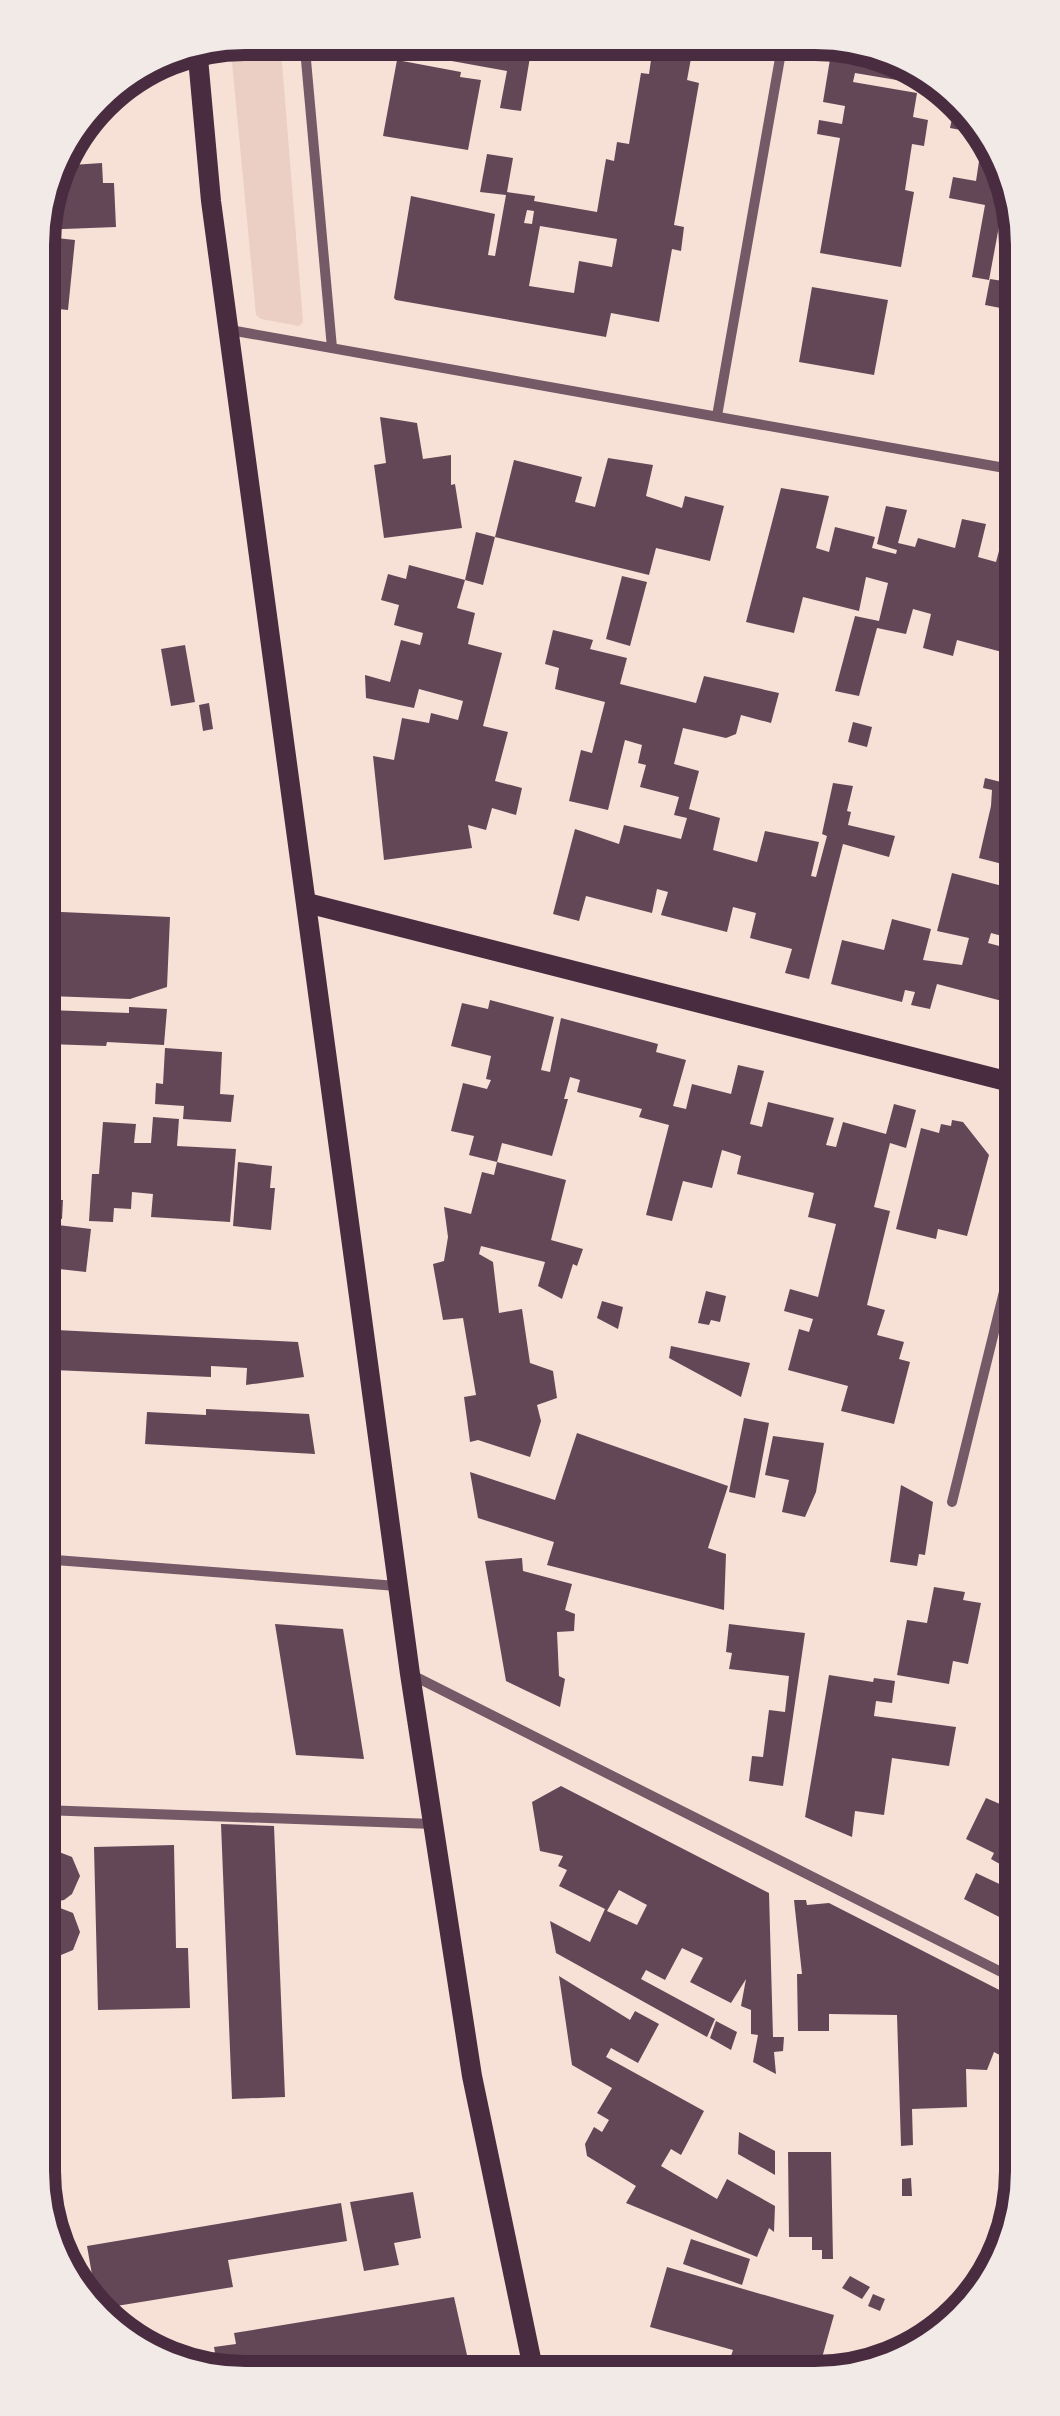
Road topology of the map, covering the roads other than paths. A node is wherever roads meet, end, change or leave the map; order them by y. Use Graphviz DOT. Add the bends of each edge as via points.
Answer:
graph roads {
  1 [pos="306,55"];
  2 [pos="781,55"];
  3 [pos="198,61"];
  4 [pos="229,330"];
  5 [pos="332,348"];
  6 [pos="717,416"];
  7 [pos="1005,468"];
  8 [pos="307,902"];
  9 [pos="1005,1081"];
  10 [pos="1005,1288"];
  11 [pos="952,1502"];
  12 [pos="55,1560"];
  13 [pos="397,1586"];
  14 [pos="410,1674"];
  15 [pos="55,1810"];
  16 [pos="433,1824"];
  17 [pos="1005,1974"];
  18 [pos="531,2361"];
  1 -- 5 [label="street"];
  2 -- 6 [label="street"];
  3 -- 4 [label="main road"];
  4 -- 5 [label="street"];
  4 -- 8 [label="main road"];
  5 -- 6 [label="street"];
  6 -- 7 [label="street"];
  8 -- 9 [label="main road"];
  8 -- 13 [label="main road"];
  10 -- 11 [label="street"];
  12 -- 13 [label="street"];
  13 -- 14 [label="main road"];
  14 -- 16 [label="main road"];
  14 -- 17 [label="street"];
  15 -- 16 [label="street"];
  16 -- 18 [label="main road" via="472,2076"];
}
